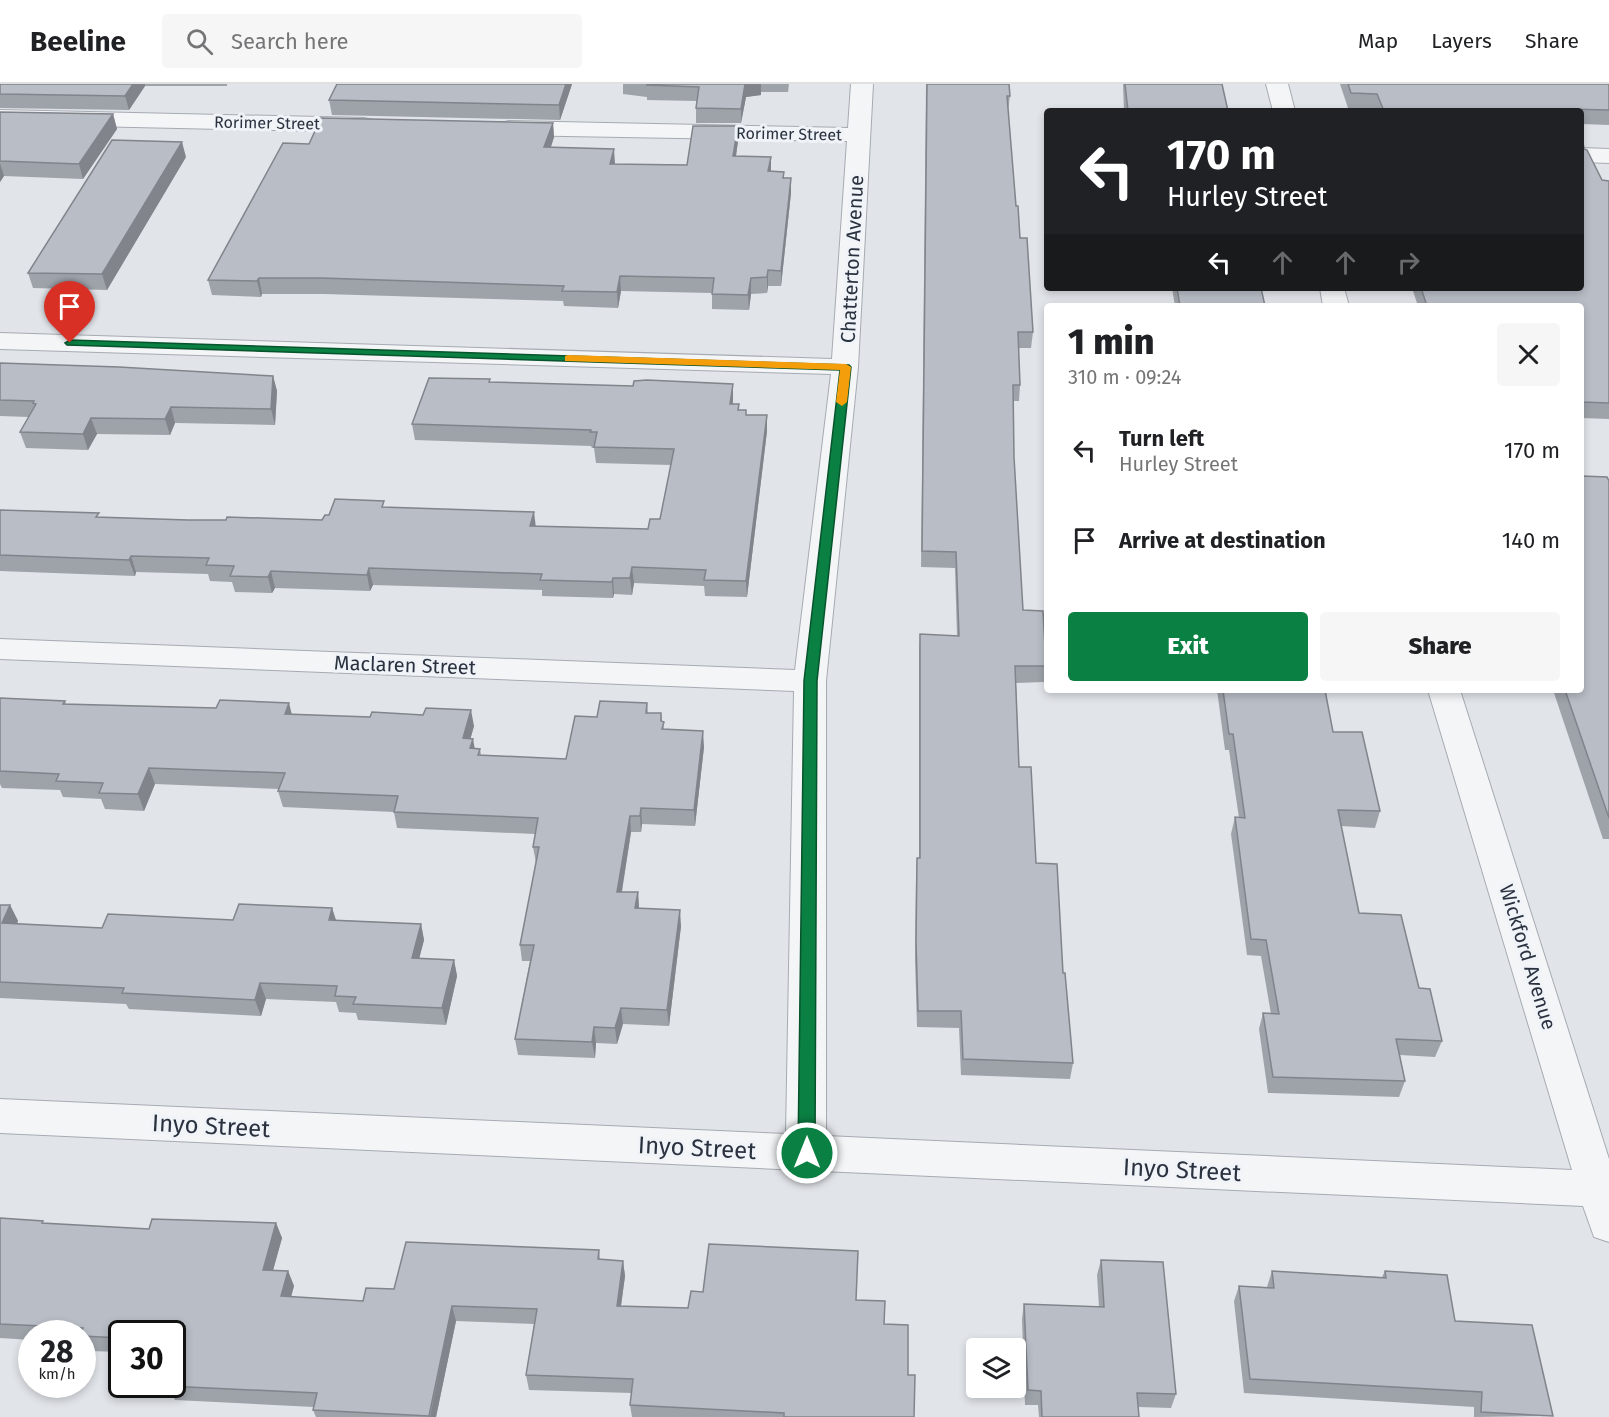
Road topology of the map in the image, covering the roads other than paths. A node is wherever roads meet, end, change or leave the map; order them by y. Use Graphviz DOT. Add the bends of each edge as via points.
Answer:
graph roads {
  1 [pos="862,84"];
  2 [pos="1276,84"];
  3 [pos="1283,108"];
  4 [pos="0,117"];
  5 [pos="382,125"];
  6 [pos="489,127"];
  7 [pos="859,135"];
  8 [pos="1584,155"];
  9 [pos="1609,156"];
  10 [pos="0,341"];
  11 [pos="846,367"];
  12 [pos="0,649"];
  13 [pos="810,681"];
  14 [pos="1445,693"];
  15 [pos="0,1116"];
  16 [pos="807,1153"];
  17 [pos="1606,1200"];
  1 -- 7 [label="street, Chatterton Avenue"];
  2 -- 3 [label="street"];
  4 -- 5 [label="street, Rorimer Street"];
  6 -- 7 [label="street, Rorimer Street"];
  7 -- 11 [label="street, Chatterton Avenue"];
  8 -- 9 [label="street"];
  10 -- 11 [label="street"];
  11 -- 13 [label="street, Chatterton Avenue"];
  12 -- 13 [label="street, Maclaren Street"];
  13 -- 16 [label="street, Chatterton Avenue"];
  14 -- 17 [label="street, Wickford Avenue"];
  15 -- 16 [label="street, Inyo Street"];
  16 -- 17 [label="street, Inyo Street"];
}
